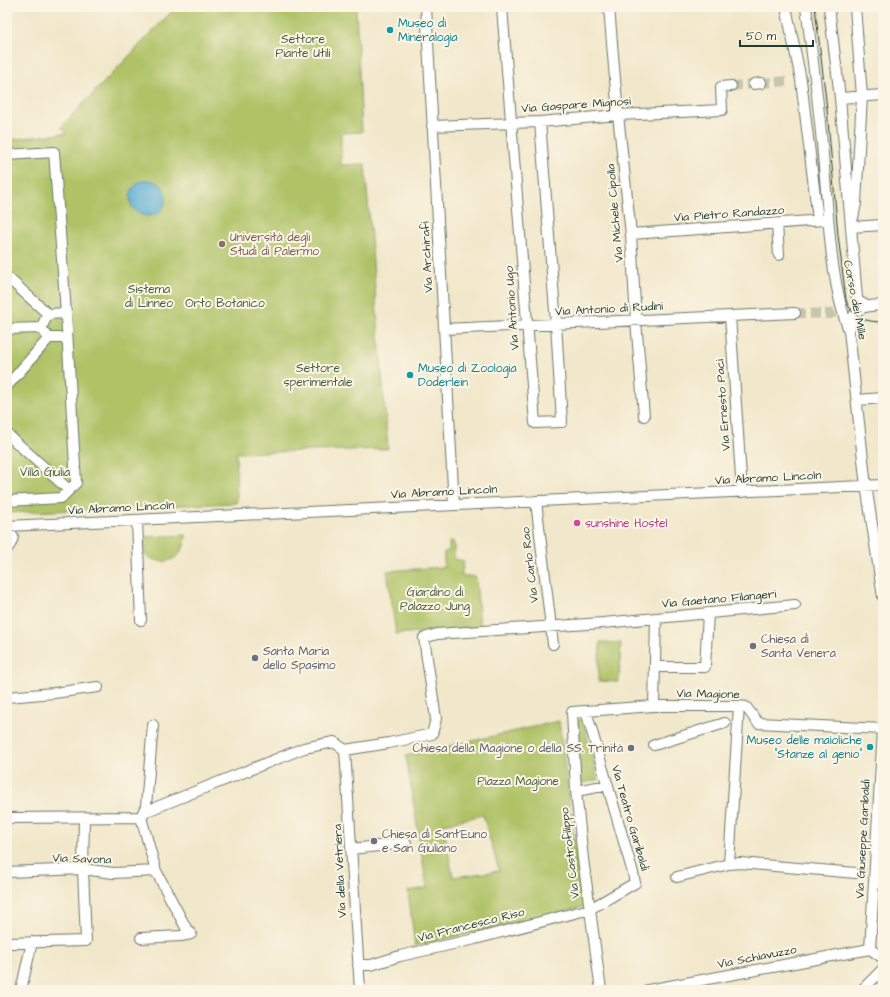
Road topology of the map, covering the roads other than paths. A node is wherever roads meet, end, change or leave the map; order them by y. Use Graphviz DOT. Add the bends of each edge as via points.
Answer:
graph roads {
  1 [pos="426,7"];
  2 [pos="502,7"];
  3 [pos="608,7"];
  4 [pos="786,7"];
  5 [pos="806,7"];
  6 [pos="829,7"];
  7 [pos="855,7"];
  8 [pos="800,80"];
  9 [pos="790,81"];
  10 [pos="731,86"];
  11 [pos="883,95"];
  12 [pos="862,96"];
  13 [pos="840,98"];
  14 [pos="618,115"];
  15 [pos="540,122"];
  16 [pos="511,123"];
  17 [pos="432,126"];
  18 [pos="7,155"];
  19 [pos="823,220"];
  20 [pos="777,224"];
  21 [pos="883,225"];
  22 [pos="851,227"];
  23 [pos="631,234"];
  24 [pos="780,255"];
  25 [pos="7,277"];
  26 [pos="867,306"];
  27 [pos="883,306"];
  28 [pos="66,313"];
  29 [pos="794,313"];
  30 [pos="48,314"];
  31 [pos="730,316"];
  32 [pos="636,321"];
  33 [pos="556,324"];
  34 [pos="527,326"];
  35 [pos="41,328"];
  36 [pos="7,329"];
  37 [pos="444,329"];
  38 [pos="849,331"];
  39 [pos="49,338"];
  40 [pos="67,338"];
  41 [pos="7,386"];
  42 [pos="883,398"];
  43 [pos="857,400"];
  44 [pos="644,416"];
  45 [pos="7,434"];
  46 [pos="866,486"];
  47 [pos="883,486"];
  48 [pos="69,490"];
  49 [pos="742,492"];
  50 [pos="7,501"];
  51 [pos="536,501"];
  52 [pos="454,505"];
  53 [pos="137,520"];
  54 [pos="7,526"];
  55 [pos="7,537"];
  56 [pos="7,549"];
  57 [pos="883,597"];
  58 [pos="795,605"];
  59 [pos="708,613"];
  60 [pos="651,619"];
  61 [pos="141,620"];
  62 [pos="550,626"];
  63 [pos="553,644"];
  64 [pos="656,667"];
  65 [pos="98,687"];
  66 [pos="7,697"];
  67 [pos="654,706"];
  68 [pos="740,706"];
  69 [pos="586,711"];
  70 [pos="572,712"];
  71 [pos="725,723"];
  72 [pos="153,725"];
  73 [pos="883,729"];
  74 [pos="654,745"];
  75 [pos="345,750"];
  76 [pos="608,785"];
  77 [pos="576,791"];
  78 [pos="141,817"];
  79 [pos="7,818"];
  80 [pos="84,818"];
  81 [pos="406,843"];
  82 [pos="351,849"];
  83 [pos="728,864"];
  84 [pos="83,870"];
  85 [pos="156,871"];
  86 [pos="7,872"];
  87 [pos="856,872"];
  88 [pos="677,877"];
  89 [pos="590,909"];
  90 [pos="141,938"];
  91 [pos="32,942"];
  92 [pos="7,943"];
  93 [pos="870,949"];
  94 [pos="883,958"];
  95 [pos="358,965"];
  96 [pos="883,969"];
  97 [pos="21,990"];
  98 [pos="360,990"];
  99 [pos="601,990"];
  100 [pos="648,990"];
  101 [pos="862,990"];
  1 -- 17 [label="street, Via Archirafi"];
  2 -- 16 [label="street, Via Antonio Ugo"];
  3 -- 14 [label="street, Via Michele Cipolla"];
  4 -- 8 [label="street, Corso dei Mille"];
  5 -- 19 [label="street, Corso dei Mille" via="818,100"];
  6 -- 13 [label="street, Corso dei Mille"];
  7 -- 12 [label="street, Corso dei Mille"];
  8 -- 9 [label="street"];
  8 -- 19 [label="street, Corso dei Mille"];
  10 -- 14 [label="street, Via Gaspare Mignosi" via="721,87 722,110"];
  11 -- 12 [label="street"];
  12 -- 13 [label="street"];
  12 -- 22 [label="street, Corso dei Mille" via="856,203"];
  13 -- 22 [label="street, Corso dei Mille"];
  14 -- 15 [label="street, Via Gaspare Mignosi"];
  14 -- 23 [label="street, Via Michele Cipolla"];
  15 -- 16 [label="street, Via Gaspare Mignosi"];
  15 -- 33 [label="street, Via Antonio Ugo"];
  16 -- 17 [label="street, Via Gaspare Mignosi"];
  16 -- 34 [label="street, Via Antonio Ugo"];
  17 -- 37 [label="street, Via Archirafi"];
  18 -- 28 [label="street" via="54,152"];
  19 -- 20 [label="street, Via Pietro Randazzo"];
  19 -- 38 [label="street, Corso dei Mille" via="838,293"];
  20 -- 23 [label="street, Via Pietro Randazzo"];
  20 -- 24 [label="street"];
  21 -- 22 [label="street"];
  22 -- 26 [label="street, Corso dei Mille" via="857,298"];
  23 -- 32 [label="street, Via Michele Cipolla"];
  25 -- 30 [label="street"];
  26 -- 27 [label="street"];
  26 -- 38 [label="street" via="856,312"];
  28 -- 30 [label="street"];
  28 -- 40 [label="street"];
  29 -- 31 [label="street, Via Antonio di Rudinì"];
  30 -- 35 [label="street"];
  31 -- 32 [label="street, Via Antonio di Rudinì"];
  31 -- 49 [label="street, Via Ernesto Paci"];
  32 -- 33 [label="street, Via Antonio di Rudinì"];
  32 -- 44 [label="street, Via Michele Cipolla"];
  33 -- 34 [label="street, Via Antonio di Rudinì"];
  33 -- 34 [label="street, Via Antonio Ugo" via="562,422 535,424"];
  34 -- 37 [label="street, Via Antonio di Rudinì"];
  35 -- 36 [label="street"];
  35 -- 39 [label="street"];
  37 -- 52 [label="street, Via Archirafi"];
  38 -- 43 [label="street, Corso dei Mille"];
  39 -- 40 [label="street"];
  39 -- 41 [label="street"];
  40 -- 48 [label="street" via="76,483"];
  42 -- 43 [label="street"];
  43 -- 46 [label="street, Corso dei Mille"];
  45 -- 48 [label="street"];
  46 -- 47 [label="street, Via Abramo Lincoln"];
  46 -- 49 [label="street, Via Abramo Lincoln"];
  46 -- 57 [label="street, Corso dei Mille"];
  48 -- 50 [label="street" via="61,498"];
  49 -- 51 [label="street, Via Abramo Lincoln"];
  51 -- 52 [label="street, Via Abramo Lincoln"];
  51 -- 62 [label="street, Via Carlo Rao"];
  52 -- 53 [label="street, Via Abramo Lincoln"];
  53 -- 54 [label="street, Via Abramo Lincoln"];
  53 -- 61 [label="street"];
  55 -- 56 [label="street" via="13,537"];
  58 -- 59 [label="street, Via Gaetano Filangeri"];
  59 -- 60 [label="street, Via Gaetano Filangeri"];
  59 -- 64 [label="street" via="705,666"];
  60 -- 62 [label="street"];
  60 -- 64 [label="street"];
  62 -- 63 [label="street, Via Carlo Rao"];
  62 -- 75 [label="street" via="437,634 424,638 436,719 432,734"];
  64 -- 67 [label="street"];
  65 -- 66 [label="street"];
  67 -- 68 [label="street, Via Magione"];
  67 -- 69 [label="street, Via Magione"];
  68 -- 73 [label="street, Via Magione" via="746,707 758,723"];
  68 -- 83 [label="street"];
  69 -- 70 [label="street, Via Magione"];
  69 -- 76 [label="street, Via Teatro Garibaldi"];
  70 -- 77 [label="street, Via Castrofilippo"];
  71 -- 74 [label="street"];
  72 -- 78 [label="street" via="146,806"];
  73 -- 93 [label="street, Via Giuseppe Garibaldi" via="870,873"];
  75 -- 78 [label="street" via="334,742 304,748 147,811"];
  75 -- 82 [label="street, Via della Vetriera"];
  76 -- 77 [label="street"];
  76 -- 89 [label="street, Via Teatro Garibaldi" via="635,884"];
  77 -- 89 [label="street, Via Castrofilippo"];
  78 -- 80 [label="street"];
  78 -- 85 [label="street"];
  79 -- 80 [label="street"];
  80 -- 84 [label="street"];
  81 -- 82 [label="street"];
  82 -- 95 [label="street, Via della Vetriera"];
  83 -- 87 [label="street"];
  83 -- 88 [label="street"];
  84 -- 85 [label="street, Via Savona" via="113,873"];
  84 -- 86 [label="street, Via Savona"];
  84 -- 91 [label="street" via="86,941"];
  85 -- 90 [label="street" via="186,928 192,934"];
  89 -- 95 [label="street, Via Francesco Riso" via="371,965"];
  89 -- 99 [label="street, Via Castrofilippo"];
  91 -- 92 [label="street"];
  91 -- 97 [label="street"];
  93 -- 94 [label="street"];
  93 -- 100 [label="street, Via Schiavuzzo"];
  95 -- 98 [label="street, Via della Vetriera"];
  96 -- 101 [label="street"];
}
